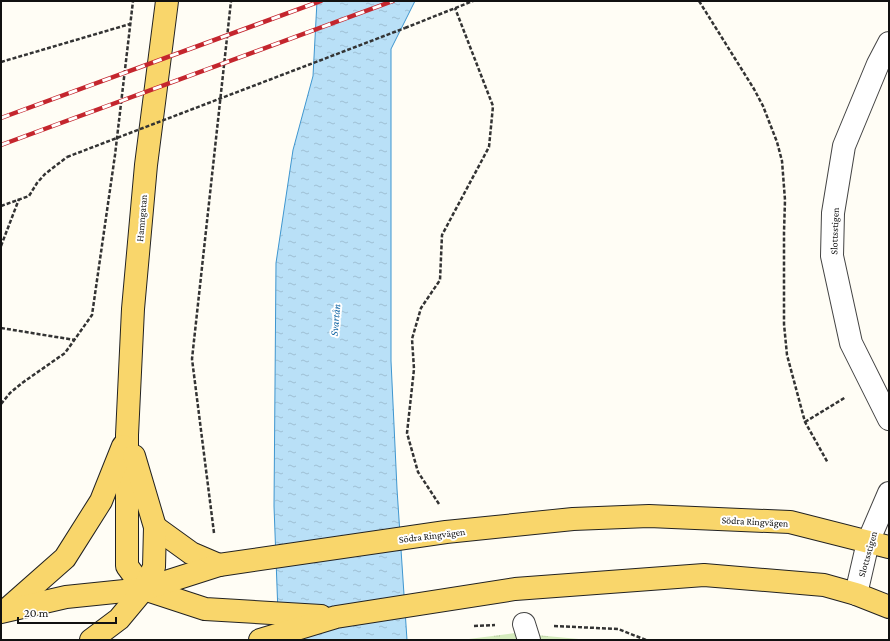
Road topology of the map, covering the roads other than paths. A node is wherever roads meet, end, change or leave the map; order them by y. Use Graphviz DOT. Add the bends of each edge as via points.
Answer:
graph roads {
  1 [pos="166,1"];
  2 [pos="889,43"];
  3 [pos="889,419"];
  4 [pos="128,435"];
  5 [pos="889,493"];
  6 [pos="155,527"];
  7 [pos="868,542"];
  8 [pos="889,547"];
  9 [pos="219,565"];
  10 [pos="144,588"];
  11 [pos="856,594"];
  12 [pos="889,607"];
  13 [pos="3,611"];
  14 [pos="336,617"];
  15 [pos="265,638"];
  16 [pos="91,640"];
  1 -- 4 [label="main road, Hamngatan" via="146,164 133,309"];
  2 -- 3 [label="street, Slottsstigen" via="844,146 833,213 832,256 851,343"];
  4 -- 6 [label="main road, Hamngatan"];
  4 -- 10 [label="main road, Hamngatan" via="127,566"];
  4 -- 13 [label="main road" via="101,500 65,558"];
  5 -- 7 [label="street, Slottsstigen"];
  6 -- 9 [label="main road" via="191,554"];
  6 -- 10 [label="main road, Hamngatan" via="154,567"];
  7 -- 8 [label="main road, Södra Ringvägen"];
  7 -- 9 [label="main road, Södra Ringvägen" via="790,522 649,516 446,532"];
  7 -- 11 [label="street, Slottsstigen"];
  9 -- 10 [label="main road, Södra Ringvägen"];
  10 -- 13 [label="main road, Södra Ringvägen" via="66,597"];
  10 -- 14 [label="main road" via="205,609"];
  10 -- 16 [label="main road" via="119,620"];
  11 -- 12 [label="main road"];
  11 -- 14 [label="main road" via="824,585 704,575 515,589"];
  14 -- 15 [label="main road"];
}
